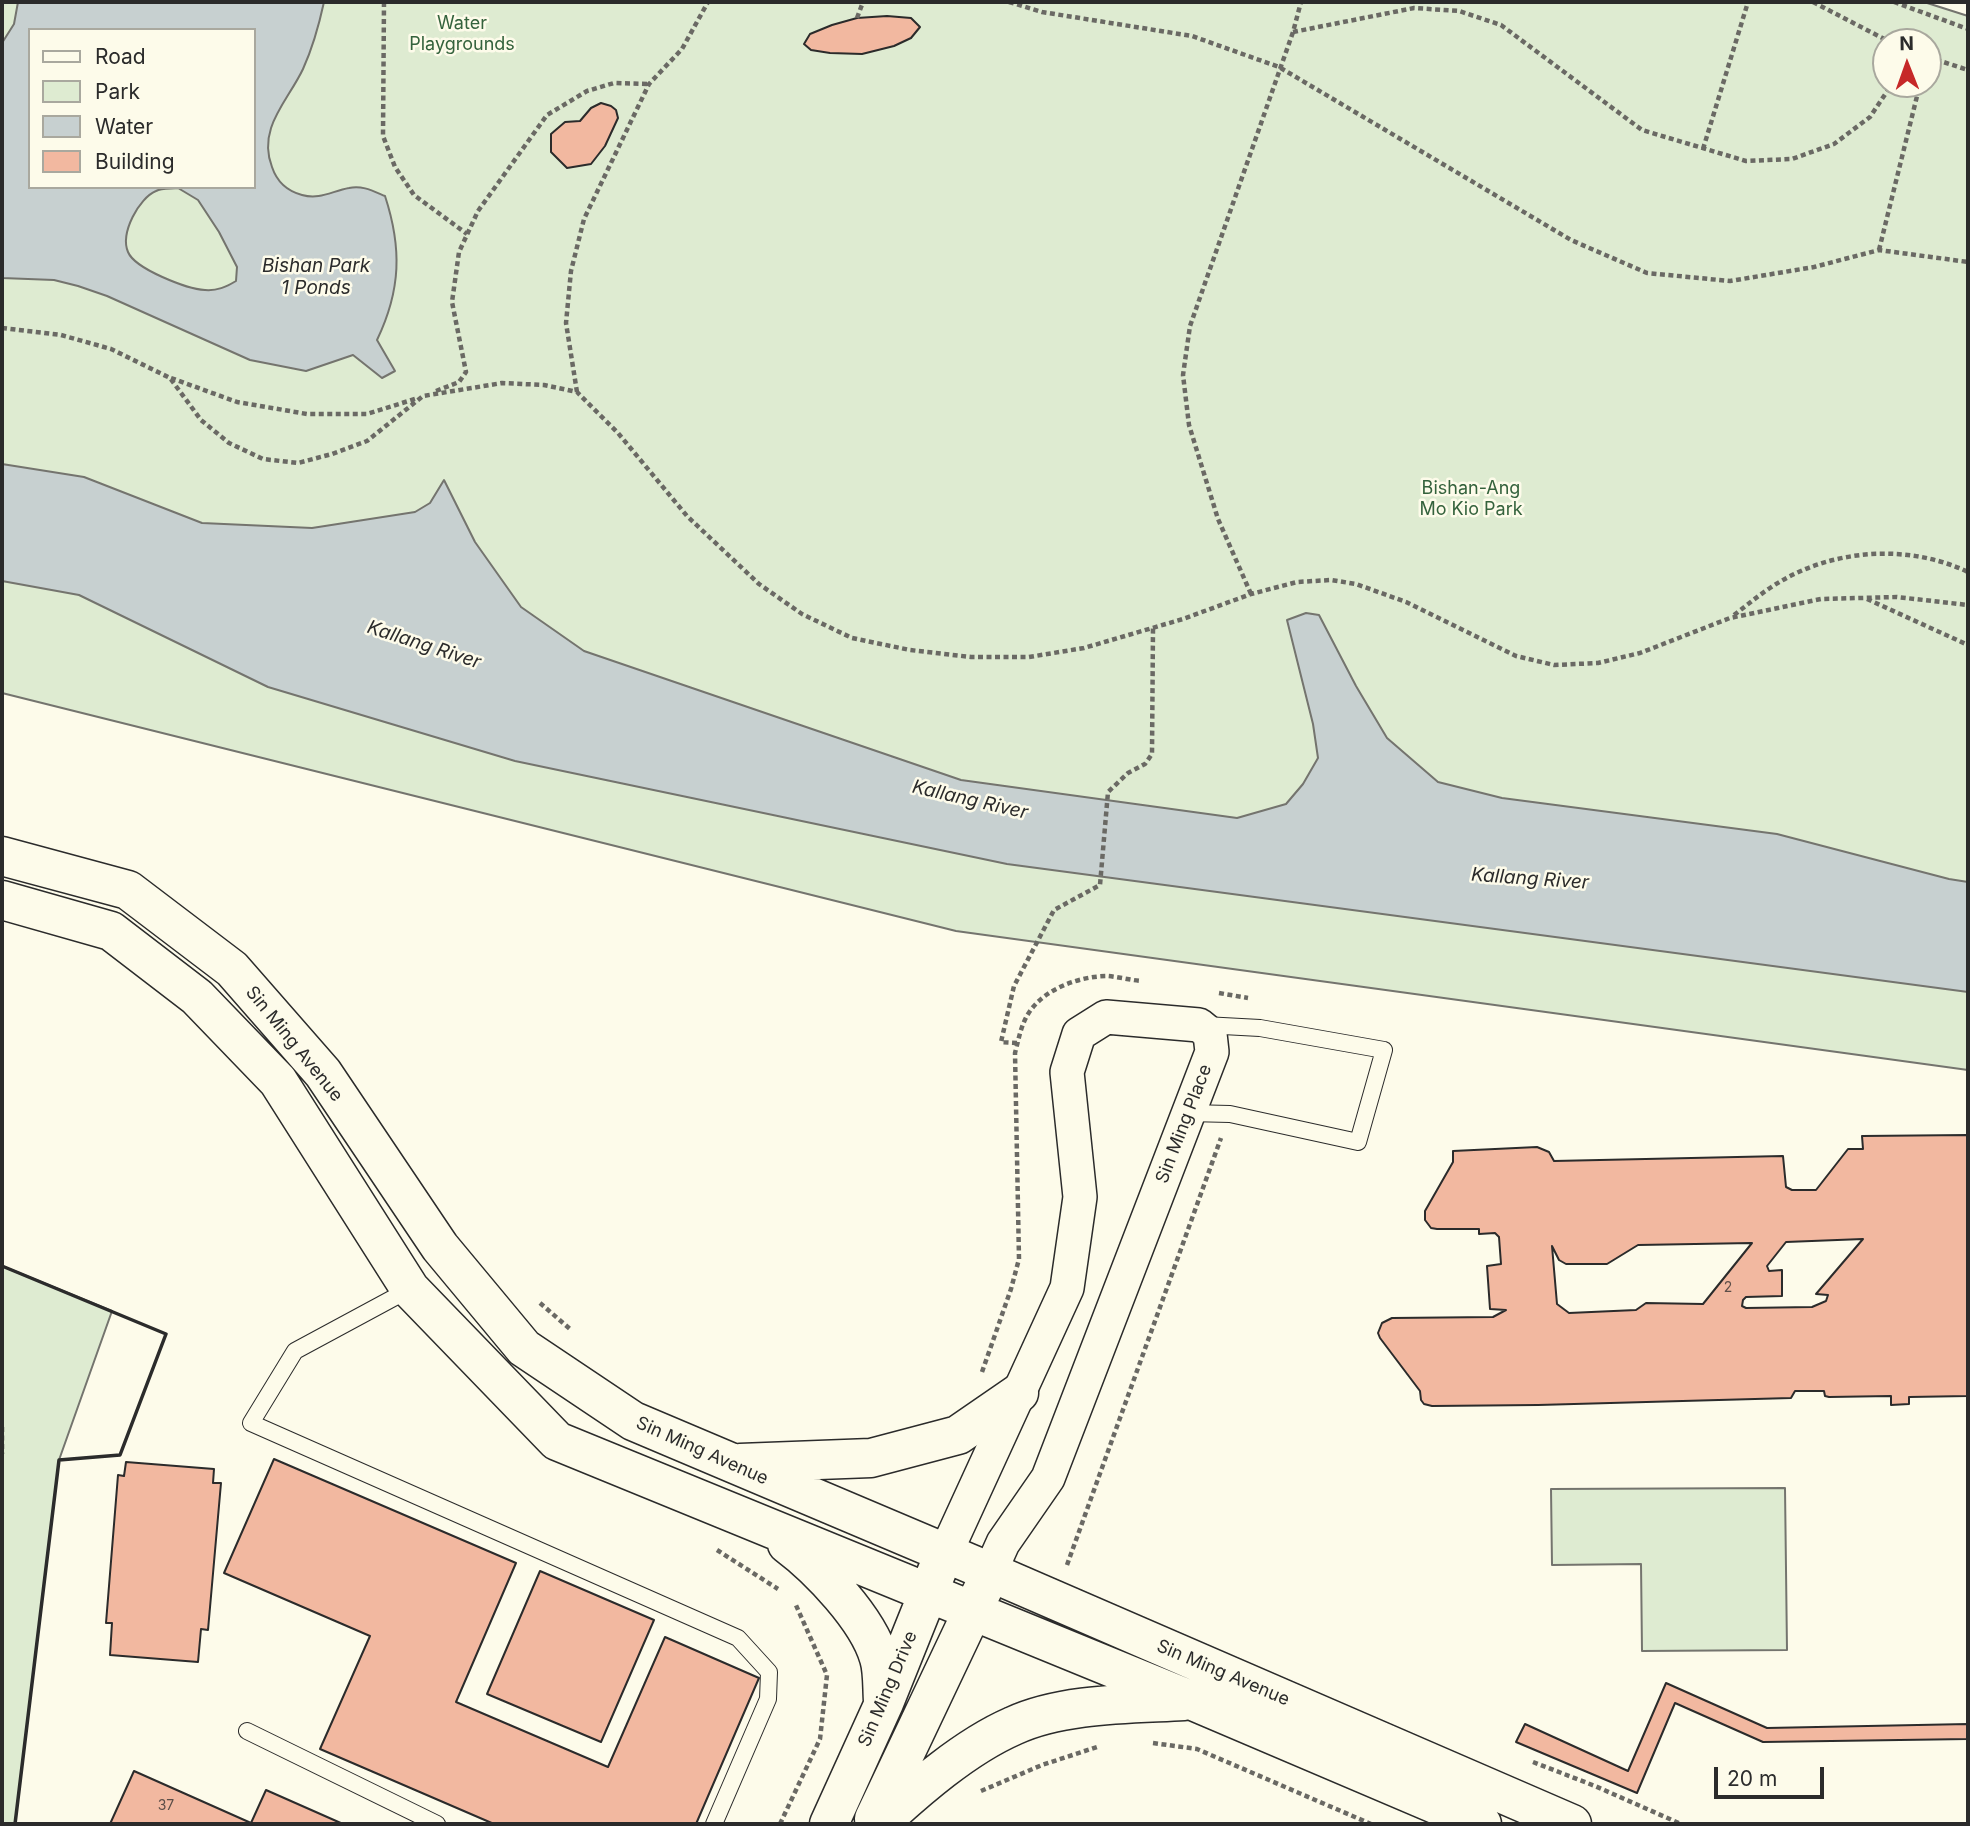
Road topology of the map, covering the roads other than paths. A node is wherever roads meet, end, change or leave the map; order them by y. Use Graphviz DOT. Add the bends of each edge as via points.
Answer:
graph roads {
  1 [pos="2,856"];
  2 [pos="2,900"];
  3 [pos="1199,1025"];
  4 [pos="1188,1113"];
  5 [pos="410,1290"];
  6 [pos="1018,1393"];
  7 [pos="727,1463"];
  8 [pos="753,1520"];
  9 [pos="945,1553"];
  10 [pos="990,1572"];
  11 [pos="927,1593"];
  12 [pos="974,1612"];
  13 [pos="1193,1701"];
  14 [pos="884,1703"];
  15 [pos="247,1731"];
  16 [pos="437,1824"];
  17 [pos="714,1824"];
  18 [pos="829,1824"];
  19 [pos="872,1824"];
  20 [pos="879,1824"];
  21 [pos="1482,1824"];
  22 [pos="1572,1824"];
  1 -- 7 [label="main road, Sin Ming Avenue" via="128,890 232,969 323,1073 440,1247 523,1348 632,1421"];
  2 -- 5 [label="main road, Sin Ming Avenue" via="111,931 197,997 278,1081"];
  3 -- 4 [label="street, Sin Ming Place" via="1210,1034 1212,1052"];
  3 -- 4 [label="lane" via="1260,1028 1384,1051 1358,1142 1230,1114"];
  3 -- 6 [label="street" via="1106,1017 1079,1034 1067,1072 1080,1197 1067,1288"];
  4 -- 10 [label="street, Sin Ming Place" via="1048,1478 1003,1543"];
  5 -- 8 [label="main road, Sin Ming Avenue" via="556,1441"];
  5 -- 17 [label="lane" via="295,1352 251,1423 738,1638 769,1672 768,1699"];
  6 -- 7 [label="main road" via="958,1435 871,1458"];
  6 -- 9 [label="street"];
  7 -- 9 [label="main road, Sin Ming Avenue"];
  8 -- 11 [label="main road, Sin Ming Avenue"];
  8 -- 14 [label="main road" via="793,1549 852,1608 877,1652"];
  9 -- 10 [label="main road, Sin Ming Avenue"];
  9 -- 11 [label="main road, Sin Ming Drive"];
  10 -- 12 [label="main road"];
  10 -- 22 [label="main road, Sin Ming Avenue"];
  11 -- 12 [label="main road, Sin Ming Avenue"];
  11 -- 14 [label="main road, Sin Ming Drive"];
  12 -- 13 [label="main road, Sin Ming Avenue"];
  12 -- 19 [label="main road"];
  13 -- 20 [label="main road" via="1078,1710 1013,1726 933,1776"];
  13 -- 21 [label="main road, Sin Ming Avenue"];
  14 -- 18 [label="main road, Sin Ming Drive"];
  15 -- 16 [label="lane"];
}
